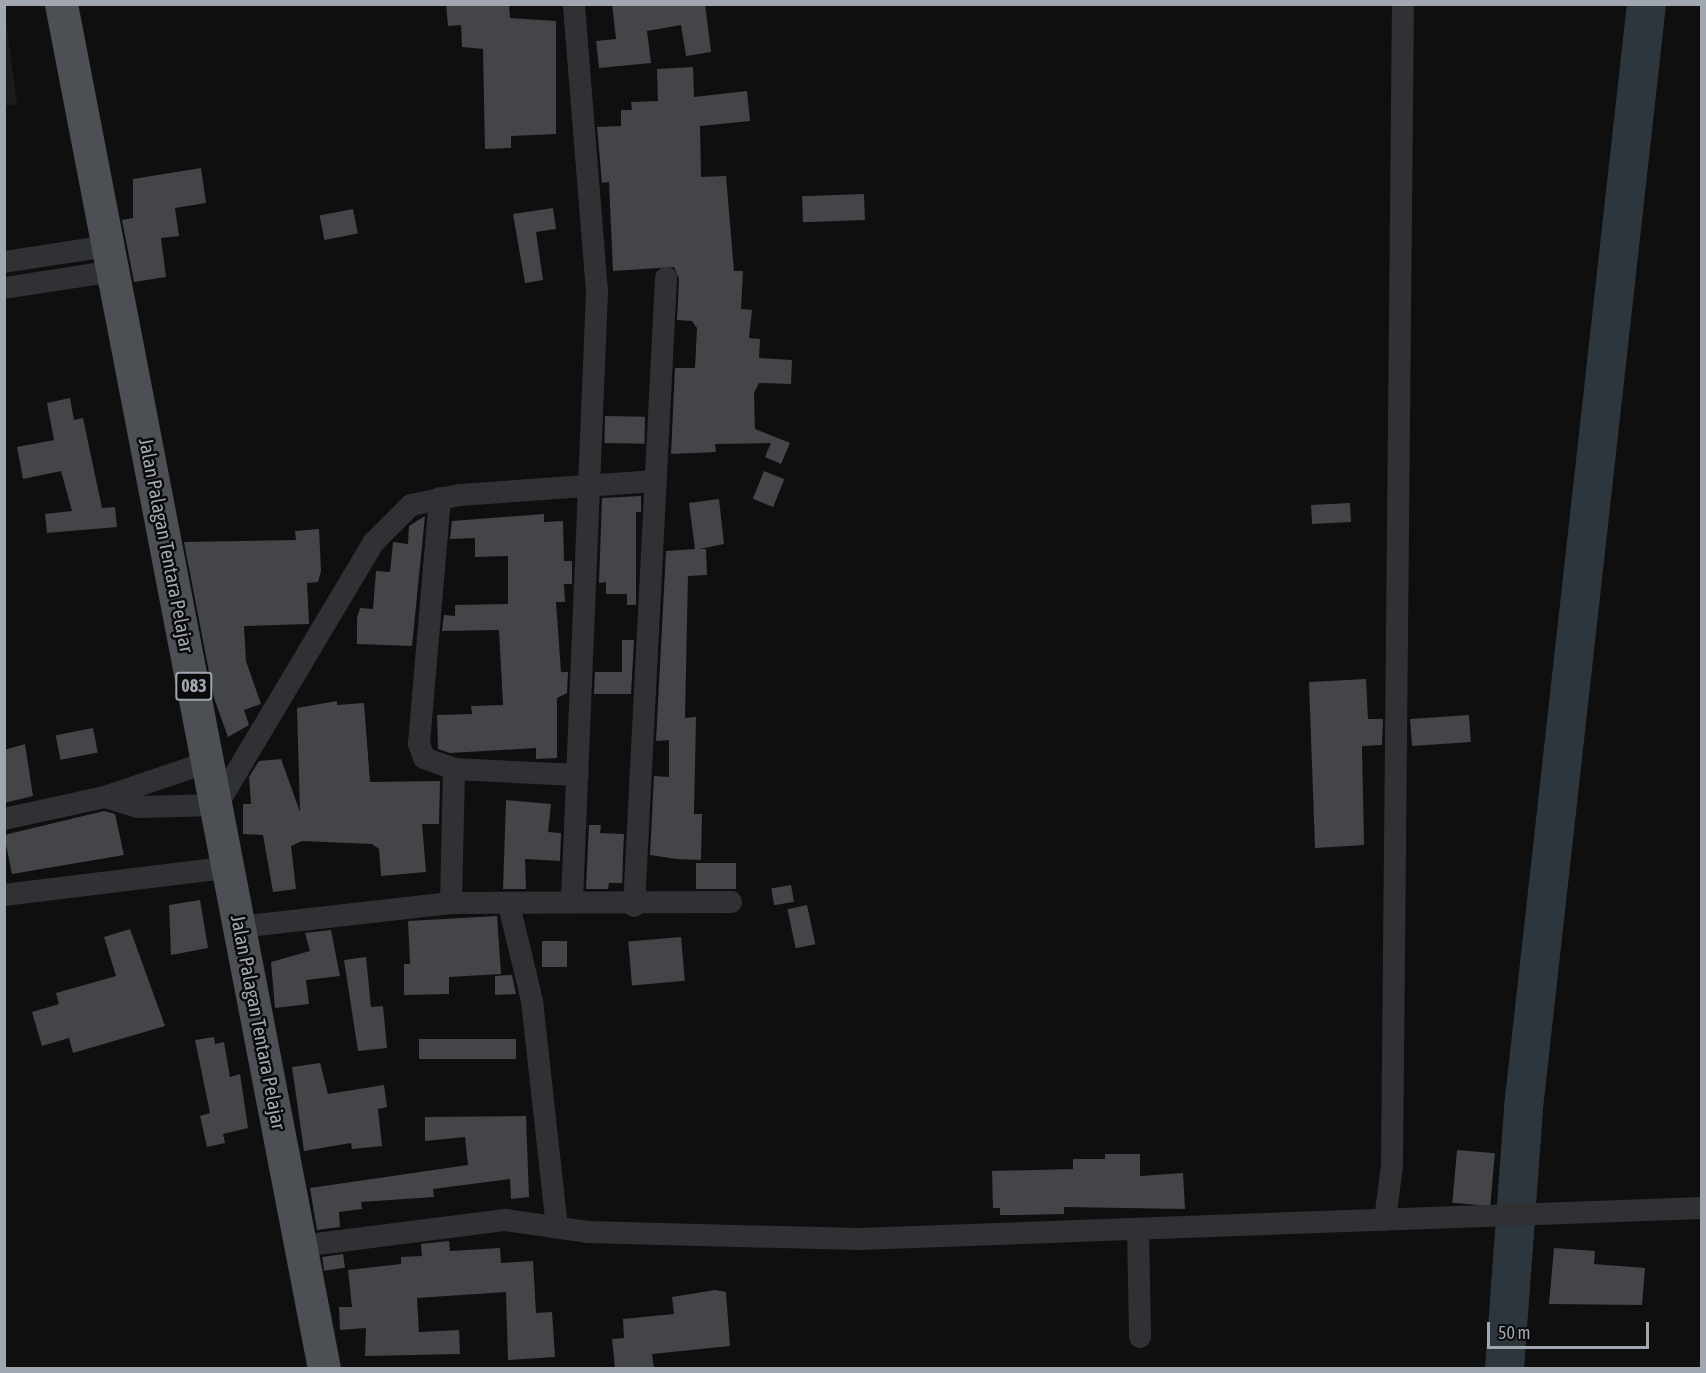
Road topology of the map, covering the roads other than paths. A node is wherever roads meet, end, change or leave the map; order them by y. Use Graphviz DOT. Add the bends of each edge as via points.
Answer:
graph roads {
  1 [pos="61,4"];
  2 [pos="574,4"];
  3 [pos="1403,4"];
  4 [pos="111,258"];
  5 [pos="4,262"];
  6 [pos="666,278"];
  7 [pos="4,288"];
  8 [pos="655,481"];
  9 [pos="589,483"];
  10 [pos="440,498"];
  11 [pos="208,762"];
  12 [pos="454,769"];
  13 [pos="578,775"];
  14 [pos="105,797"];
  15 [pos="217,806"];
  16 [pos="4,819"];
  17 [pos="232,867"];
  18 [pos="4,895"];
  19 [pos="572,901"];
  20 [pos="731,902"];
  21 [pos="451,903"];
  22 [pos="509,905"];
  23 [pos="634,906"];
  24 [pos="240,927"];
  25 [pos="1701,1208"];
  26 [pos="1385,1220"];
  27 [pos="557,1228"];
  28 [pos="1138,1229"];
  29 [pos="301,1246"];
  30 [pos="1140,1337"];
  31 [pos="324,1368"];
  1 -- 4 [label="main road, Jalan Palagan Tentara Pelajar / 083"];
  2 -- 9 [label="street" via="597,292"];
  3 -- 26 [label="street" via="1392,1165"];
  4 -- 5 [label="street"];
  4 -- 7 [label="street"];
  4 -- 11 [label="main road, Jalan Palagan Tentara Pelajar / 083"];
  6 -- 8 [label="street"];
  8 -- 9 [label="street"];
  8 -- 23 [label="street"];
  9 -- 10 [label="street"];
  9 -- 13 [label="street"];
  10 -- 12 [label="street" via="419,744 424,758 436,766"];
  10 -- 15 [label="street" via="411,506 374,542"];
  11 -- 14 [label="street"];
  11 -- 15 [label="main road, Jalan Palagan Tentara Pelajar / 083"];
  12 -- 13 [label="street"];
  12 -- 21 [label="street"];
  13 -- 19 [label="street"];
  14 -- 15 [label="street" via="138,807"];
  14 -- 16 [label="street"];
  15 -- 17 [label="main road, Jalan Palagan Tentara Pelajar / 083"];
  17 -- 18 [label="street"];
  17 -- 24 [label="main road, Jalan Palagan Tentara Pelajar / 083"];
  19 -- 22 [label="street"];
  19 -- 23 [label="street"];
  20 -- 23 [label="street"];
  21 -- 22 [label="street"];
  21 -- 24 [label="street"];
  22 -- 27 [label="street" via="532,1001"];
  24 -- 29 [label="main road, Jalan Palagan Tentara Pelajar / 083"];
  25 -- 26 [label="street"];
  26 -- 28 [label="street"];
  27 -- 28 [label="street" via="859,1239"];
  27 -- 29 [label="street" via="505,1220"];
  28 -- 30 [label="street"];
  29 -- 31 [label="main road, Jalan Palagan Tentara Pelajar / 083"];
}
